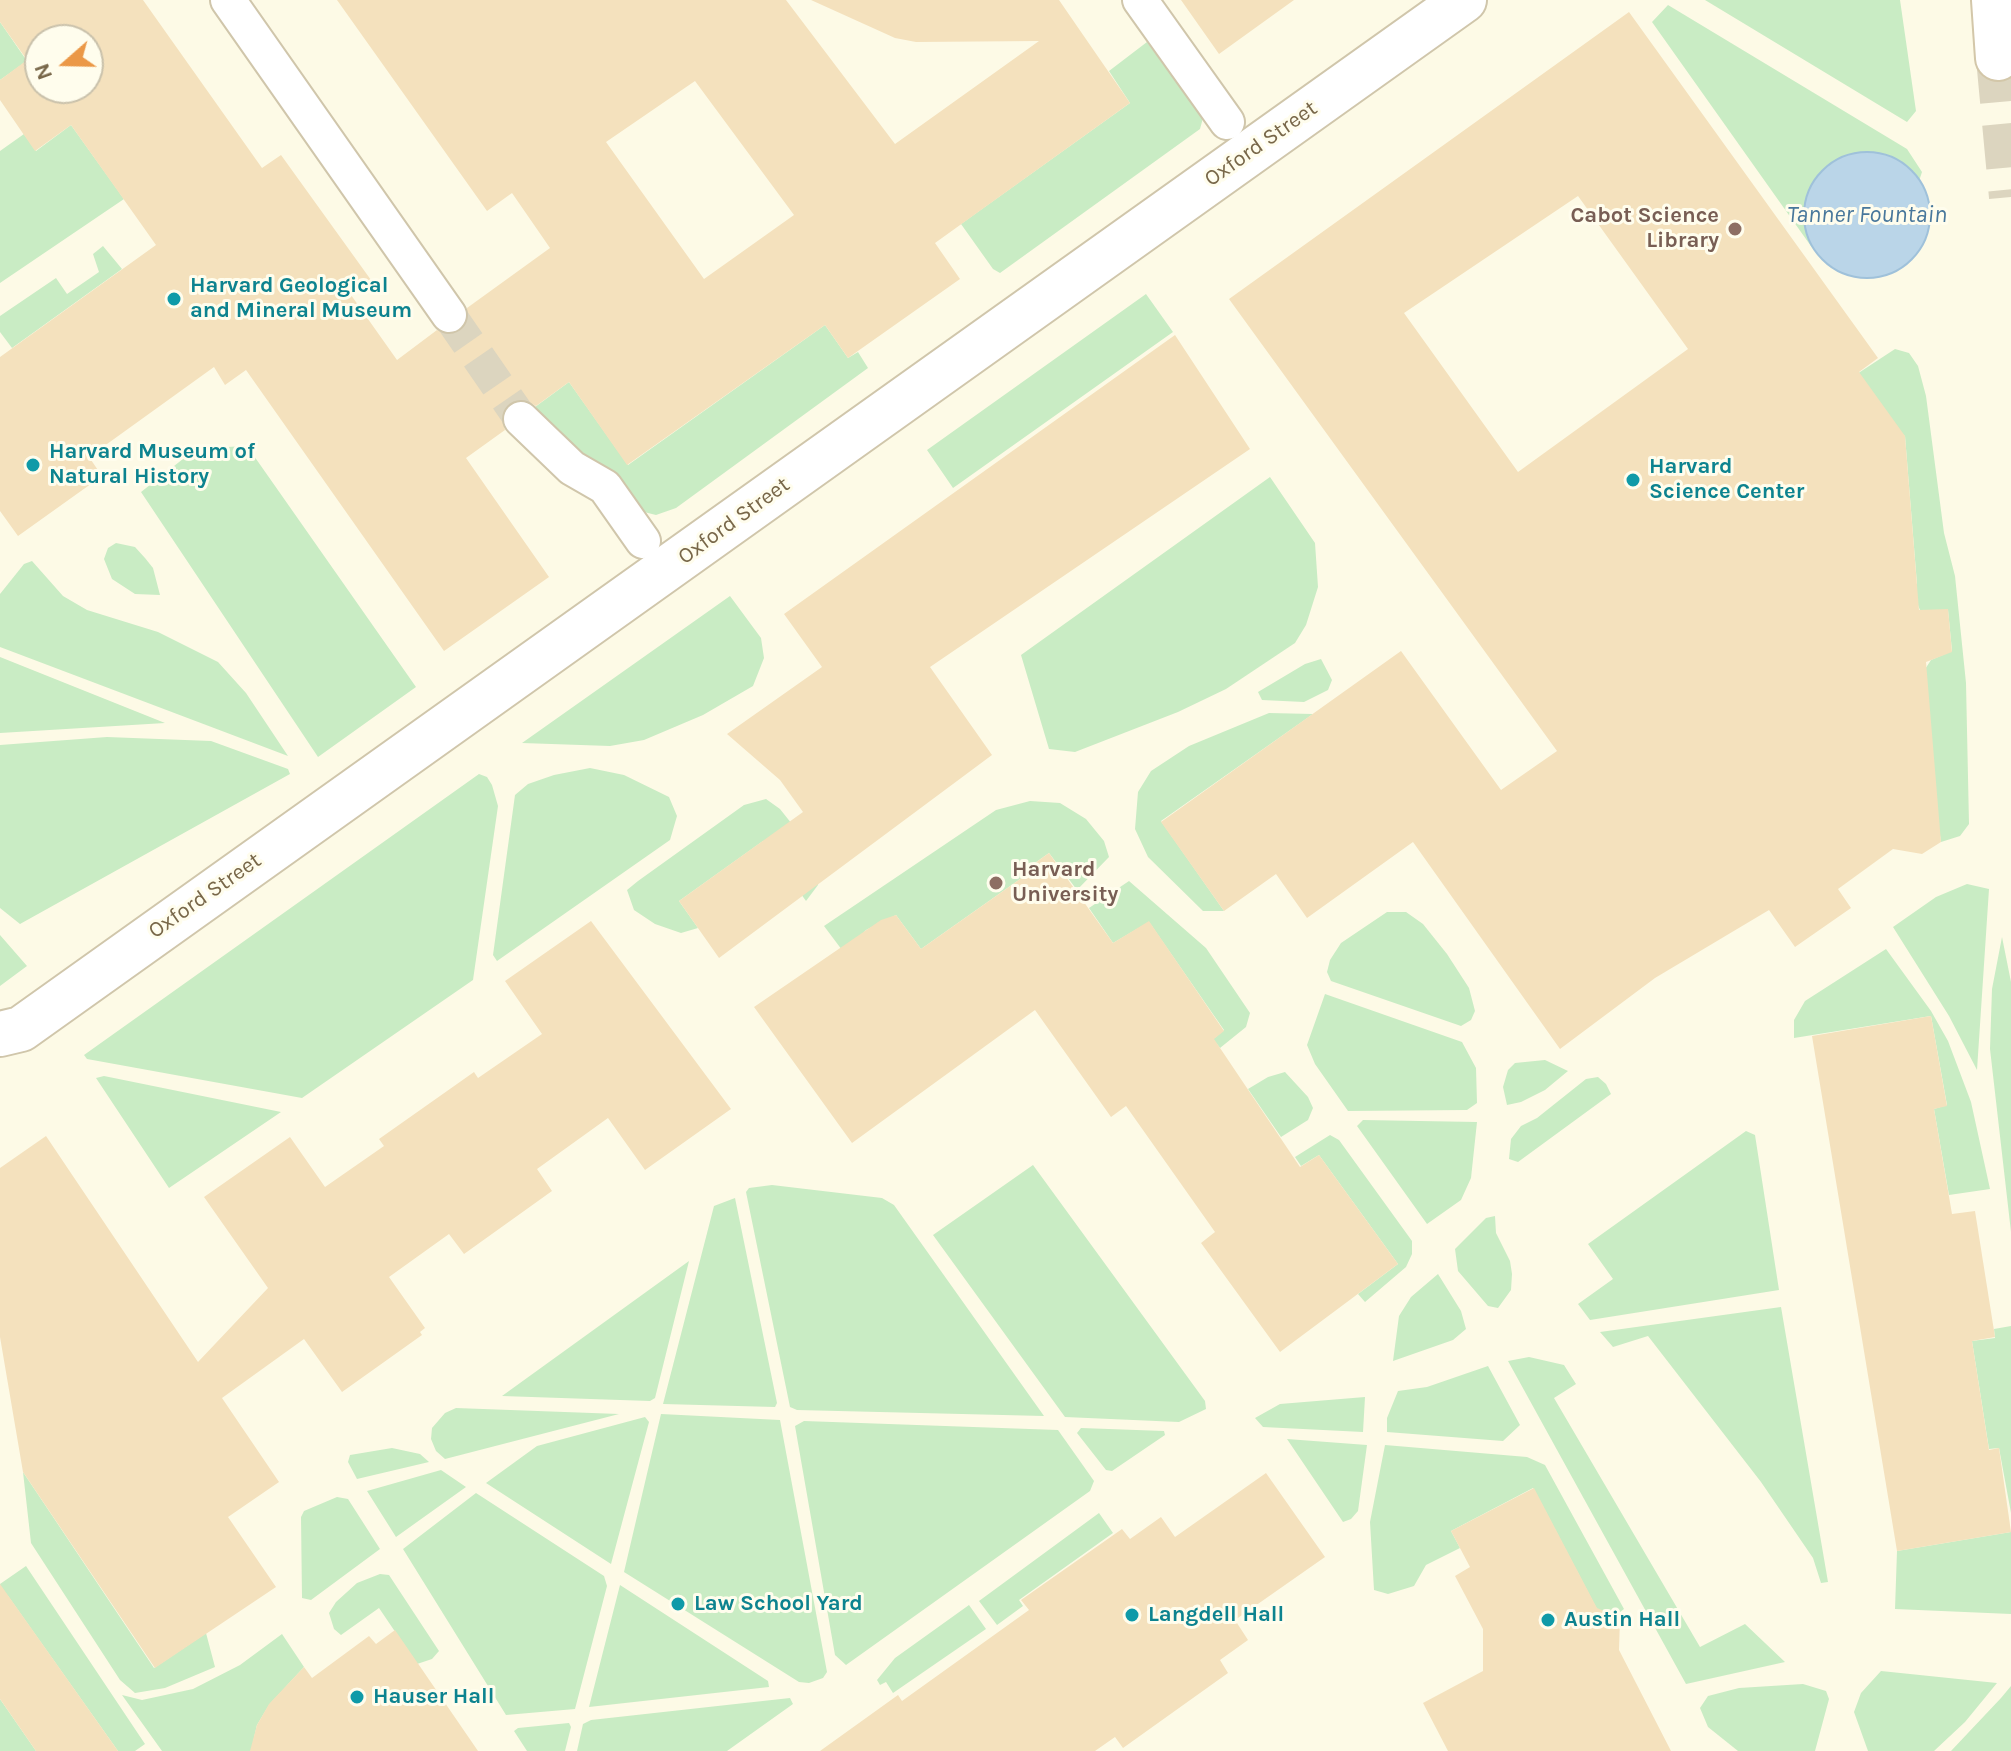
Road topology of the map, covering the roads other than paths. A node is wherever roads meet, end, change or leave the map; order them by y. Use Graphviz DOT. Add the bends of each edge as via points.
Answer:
graph roads {
  1 [pos="228,0"];
  2 [pos="1140,0"];
  3 [pos="1464,0"];
  4 [pos="1994,0"];
  5 [pos="1998,58"];
  6 [pos="1227,122"];
  7 [pos="449,315"];
  8 [pos="521,419"];
  9 [pos="643,541"];
  10 [pos="0,1034"];
  1 -- 7 [label="street"];
  2 -- 6 [label="street"];
  3 -- 10 [label="street, Oxford Street" via="21,1029"];
  4 -- 5 [label="street"];
  8 -- 9 [label="street" via="572,468 605,487"];
}
